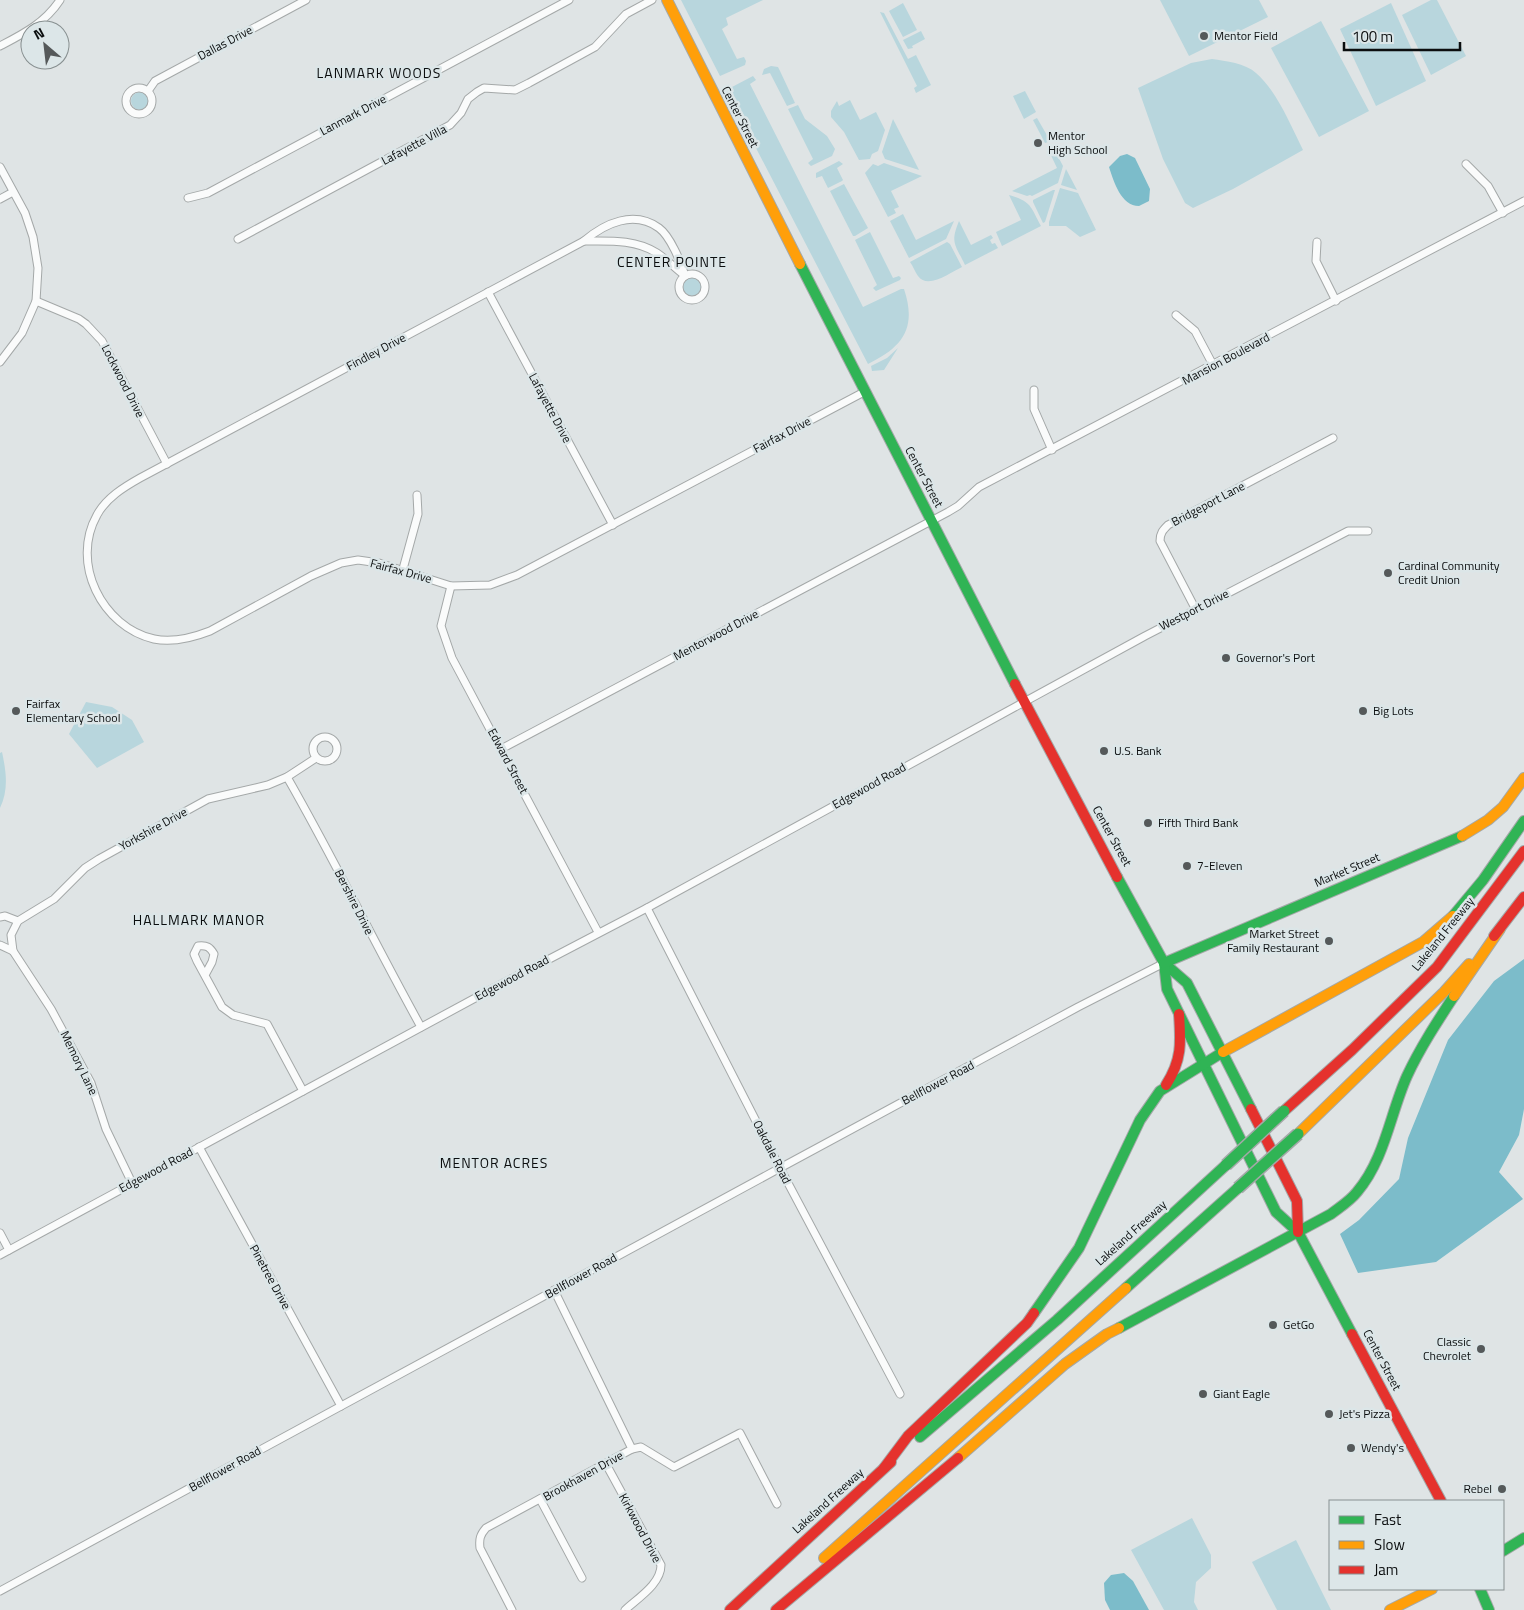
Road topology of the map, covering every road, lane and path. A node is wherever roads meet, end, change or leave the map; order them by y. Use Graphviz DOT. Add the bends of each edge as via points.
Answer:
graph roads {
  1 [pos="60,0"];
  2 [pos="306,0"];
  3 [pos="569,0"];
  4 [pos="652,0"];
  5 [pos="667,0"];
  6 [pos="0,46"];
  7 [pos="148,91"];
  8 [pos="1466,164"];
  9 [pos="0,167"];
  10 [pos="14,192"];
  11 [pos="188,198"];
  12 [pos="0,200"];
  13 [pos="1524,201"];
  14 [pos="1503,213"];
  15 [pos="238,239"];
  16 [pos="584,241"];
  17 [pos="1317,242"];
  18 [pos="488,292"];
  19 [pos="36,301"];
  20 [pos="1336,301"];
  21 [pos="1176,315"];
  22 [pos="0,362"];
  23 [pos="1213,365"];
  24 [pos="1034,390"];
  25 [pos="864,392"];
  26 [pos="1334,438"];
  27 [pos="1052,450"];
  28 [pos="167,464"];
  29 [pos="416,494"];
  30 [pos="931,521"];
  31 [pos="613,525"];
  32 [pos="1368,531"];
  33 [pos="403,569"];
  34 [pos="451,586"];
  35 [pos="1196,610"];
  36 [pos="1024,701"];
  37 [pos="501,749"];
  38 [pos="316,758"];
  39 [pos="287,777"];
  40 [pos="1524,778"];
  41 [pos="1524,820"];
  42 [pos="1524,851"];
  43 [pos="1524,897"];
  44 [pos="646,908"];
  45 [pos="0,917"];
  46 [pos="18,921"];
  47 [pos="1500,929"];
  48 [pos="598,932"];
  49 [pos="0,945"];
  50 [pos="13,951"];
  51 [pos="1164,963"];
  52 [pos="204,975"];
  53 [pos="1179,1014"];
  54 [pos="421,1027"];
  55 [pos="1223,1052"];
  56 [pos="1204,1065"];
  57 [pos="1165,1087"];
  58 [pos="303,1091"];
  59 [pos="200,1147"];
  60 [pos="780,1168"];
  61 [pos="132,1182"];
  62 [pos="1298,1232"];
  63 [pos="0,1233"];
  64 [pos="9,1250"];
  65 [pos="0,1255"];
  66 [pos="554,1290"];
  67 [pos="900,1394"];
  68 [pos="341,1406"];
  69 [pos="632,1448"];
  70 [pos="606,1464"];
  71 [pos="884,1468"];
  72 [pos="540,1499"];
  73 [pos="1440,1500"];
  74 [pos="777,1504"];
  75 [pos="1524,1538"];
  76 [pos="1504,1550"];
  77 [pos="582,1578"];
  78 [pos="1430,1590"];
  79 [pos="1480,1590"];
  80 [pos="0,1592"];
  81 [pos="512,1610"];
  82 [pos="625,1610"];
  83 [pos="730,1610"];
  84 [pos="766,1610"];
  85 [pos="776,1610"];
  86 [pos="1390,1610"];
  87 [pos="1489,1610"];
  1 -- 6 [label="street" via="37,25"];
  2 -- 7 [label="street, Dallas Drive" via="154,81"];
  3 -- 11 [label="street, Lanmark Drive" via="208,193"];
  4 -- 15 [label="street, Lafayette Villa" via="626,14 595,47 515,90 484,88 468,99 450,125"];
  5 -- 25 [label="main road, Center Street"];
  8 -- 14 [label="street" via="1488,186"];
  9 -- 10 [label="street"];
  10 -- 12 [label="street"];
  10 -- 19 [label="street" via="34,237 38,268"];
  13 -- 14 [label="street, Mansion Boulevard"];
  14 -- 20 [label="street, Mansion Boulevard"];
  16 -- 16 [label="street, Findley Drive" via="645,246 685,276 664,233 645,222 623,219"];
  16 -- 18 [label="street, Findley Drive"];
  17 -- 20 [label="street" via="1316,261"];
  18 -- 28 [label="street, Findley Drive"];
  18 -- 31 [label="street, Lafayette Drive"];
  19 -- 22 [label="street" via="22,333"];
  19 -- 28 [label="street, Lockwood Drive" via="79,319 96,333"];
  20 -- 23 [label="street, Mansion Boulevard"];
  21 -- 23 [label="street" via="1195,330"];
  23 -- 27 [label="street, Mansion Boulevard"];
  24 -- 27 [label="street" via="1034,409"];
  25 -- 30 [label="main road, Center Street"];
  25 -- 31 [label="street, Fairfax Drive"];
  26 -- 35 [label="street, Bridgeport Lane" via="1163,530 1160,541"];
  27 -- 30 [label="street, Mansion Boulevard" via="979,487 958,506"];
  28 -- 33 [label="street, Fairfax Drive" via="125,486 113,497 97,515 89,538 87,564 97,595 113,617 132,630 167,640 195,636 341,563 358,560 379,562"];
  29 -- 33 [label="street" via="418,514"];
  30 -- 36 [label="main road, Center Street"];
  30 -- 37 [label="street, Mentorwood Drive"];
  31 -- 34 [label="street, Fairfax Drive" via="518,575 490,585"];
  32 -- 35 [label="street, Westport Drive" via="1348,532"];
  33 -- 34 [label="street, Fairfax Drive"];
  34 -- 37 [label="street, Edward Street" via="440,626 452,658"];
  35 -- 36 [label="street, Westport Drive"];
  36 -- 44 [label="street, Edgewood Road"];
  36 -- 51 [label="main road, Center Street"];
  37 -- 48 [label="street, Edward Street"];
  38 -- 39 [label="street, Yorkshire Drive"];
  39 -- 46 [label="street, Yorkshire Drive" via="268,785 208,799 99,859 54,898"];
  39 -- 54 [label="street, Bershire Drive"];
  40 -- 51 [label="main road, Market Street" via="1504,807 1463,836"];
  41 -- 55 [label="main road" via="1479,887 1452,920 1436,933"];
  42 -- 71 [label="main road, Lakeland Freeway, bridge" via="1437,967 1352,1050 1056,1320"];
  43 -- 47 [label="main road"];
  44 -- 48 [label="street, Edgewood Road"];
  44 -- 60 [label="street, Oakdale Road"];
  45 -- 46 [label="street"];
  46 -- 50 [label="street, Memory Lane" via="11,935"];
  47 -- 62 [label="main road" via="1425,1043 1408,1076 1373,1170 1362,1187 1331,1214"];
  47 -- 84 [label="main road, bridge" via="1444,992 1298,1134"];
  48 -- 54 [label="street, Edgewood Road"];
  49 -- 50 [label="street"];
  50 -- 61 [label="street, Memory Lane" via="51,1009 91,1083 106,1129"];
  51 -- 53 [label="main road, Center Street" via="1167,990"];
  51 -- 55 [label="main road, Center Street" via="1187,983"];
  51 -- 60 [label="street, Bellflower Road"];
  52 -- 58 [label="street" via="222,1007 233,1015 267,1024"];
  53 -- 56 [label="main road, Center Street"];
  53 -- 57 [label="main road" via="1179,1059"];
  54 -- 58 [label="street, Edgewood Road"];
  55 -- 56 [label="main road"];
  55 -- 62 [label="main road, Center Street" via="1297,1201"];
  56 -- 57 [label="main road"];
  56 -- 62 [label="main road, Center Street" via="1276,1212"];
  57 -- 71 [label="main road" via="1155,1096 1140,1120 1079,1248 1027,1323 908,1436"];
  58 -- 59 [label="street, Edgewood Road"];
  59 -- 61 [label="street, Edgewood Road"];
  59 -- 68 [label="street, Pinetree Drive"];
  60 -- 66 [label="street, Bellflower Road"];
  60 -- 67 [label="street, Oakdale Road"];
  61 -- 64 [label="street, Edgewood Road"];
  62 -- 73 [label="main road, Center Street"];
  62 -- 85 [label="main road" via="1107,1334 1065,1364"];
  63 -- 64 [label="street"];
  64 -- 65 [label="street, Edgewood Road"];
  66 -- 68 [label="street, Bellflower Road"];
  66 -- 69 [label="street, Brookhaven Drive"];
  68 -- 80 [label="street, Bellflower Road"];
  69 -- 70 [label="street, Brookhaven Drive"];
  69 -- 74 [label="street" via="641,1447 674,1467 740,1433"];
  70 -- 72 [label="street, Brookhaven Drive"];
  70 -- 82 [label="street, Kirkwood Drive" via="661,1565 656,1581"];
  71 -- 83 [label="main road, Lakeland Freeway"];
  72 -- 77 [label="street"];
  72 -- 81 [label="street, Brookhaven Drive" via="486,1528 479,1537 480,1548"];
  75 -- 76 [label="main road"];
  78 -- 86 [label="main road"];
  79 -- 87 [label="main road"];
}
